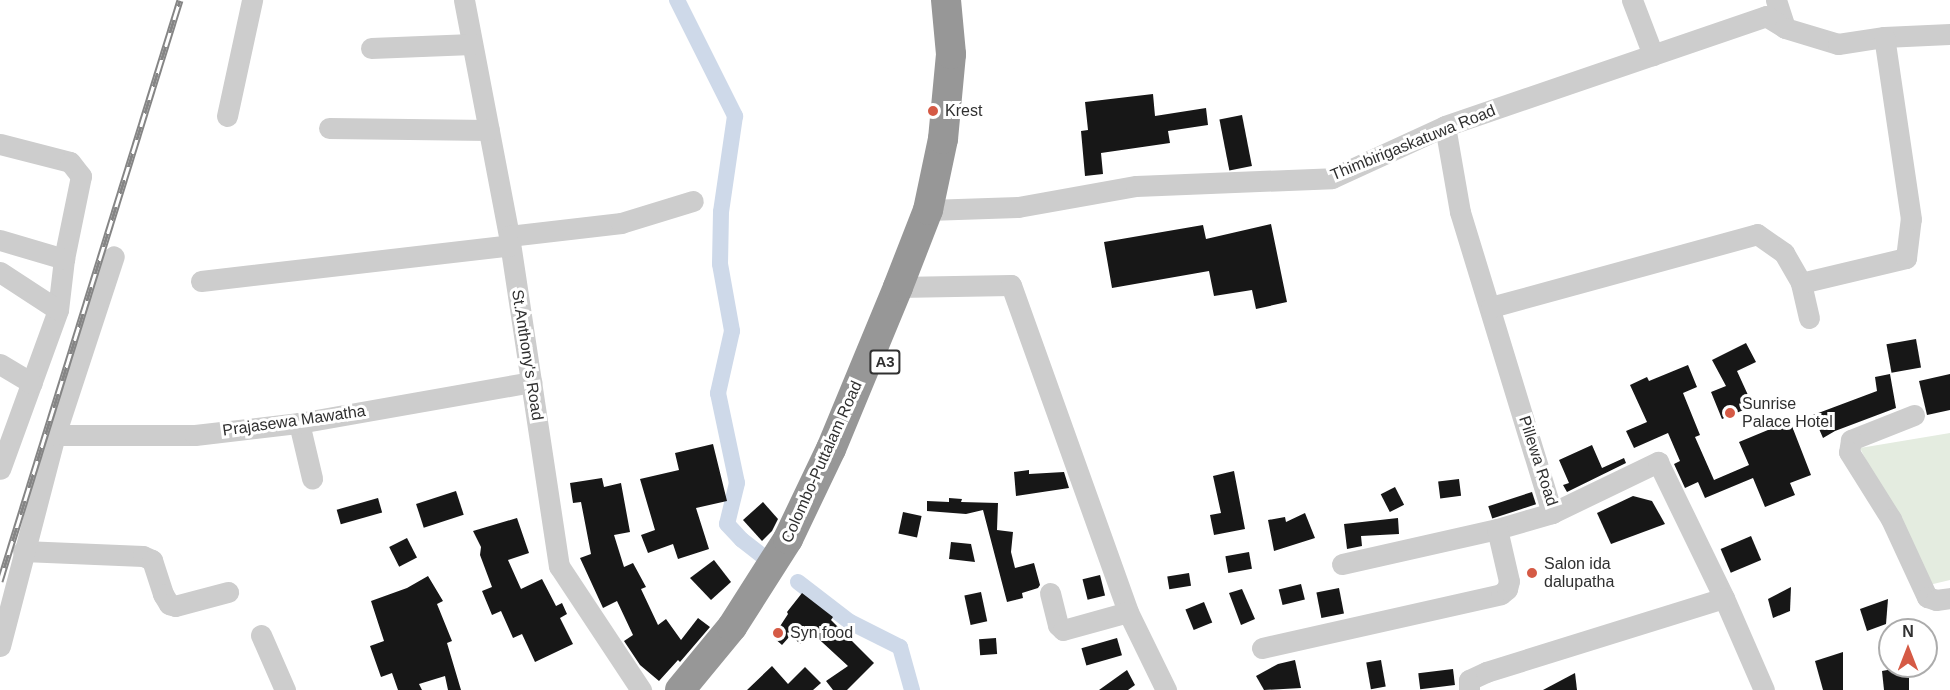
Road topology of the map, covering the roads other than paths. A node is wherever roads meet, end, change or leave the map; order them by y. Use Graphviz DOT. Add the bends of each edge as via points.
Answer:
graph roads {
  1 [pos="252,0"];
  2 [pos="464,0"];
  3 [pos="946,0"];
  4 [pos="961,0"];
  5 [pos="1632,0"];
  6 [pos="1776,0"];
  7 [pos="1785,28"];
  8 [pos="1950,34"];
  9 [pos="1884,37"];
  10 [pos="472,44"];
  11 [pos="371,48"];
  12 [pos="1653,55"];
  13 [pos="227,116"];
  14 [pos="1445,126"];
  15 [pos="329,128"];
  16 [pos="489,130"];
  17 [pos="0,144"];
  18 [pos="693,201"];
  19 [pos="936,210"];
  20 [pos="0,240"];
  21 [pos="509,240"];
  22 [pos="114,255"];
  23 [pos="63,259"];
  24 [pos="0,272"];
  25 [pos="201,281"];
  26 [pos="1802,283"];
  27 [pos="907,287"];
  28 [pos="1491,307"];
  29 [pos="58,310"];
  30 [pos="1809,318"];
  31 [pos="0,364"];
  32 [pos="531,382"];
  33 [pos="32,383"];
  34 [pos="1914,415"];
  35 [pos="298,423"];
  36 [pos="55,435"];
  37 [pos="0,469"];
  38 [pos="312,478"];
  39 [pos="1552,513"];
  40 [pos="1497,529"];
  41 [pos="23,551"];
  42 [pos="1342,564"];
  43 [pos="228,592"];
  44 [pos="1050,593"];
  45 [pos="1724,598"];
  46 [pos="1950,598"];
  47 [pos="1128,612"];
  48 [pos="261,635"];
  49 [pos="0,646"];
  50 [pos="1262,648"];
  51 [pos="285,690"];
  52 [pos="640,690"];
  53 [pos="680,690"];
  54 [pos="705,690"];
  55 [pos="1166,690"];
  56 [pos="1468,690"];
  57 [pos="1764,690"];
  1 -- 13 [label="street"];
  2 -- 10 [label="street, St.Anthony's Road"];
  3 -- 19 [label="highway, Colombo-Puttalam Road / A3" via="951,54"];
  4 -- 19 [label="highway, Colombo-Puttalam Road / A3" via="965,81 959,140"];
  5 -- 12 [label="street"];
  6 -- 7 [label="street"];
  7 -- 9 [label="street, Thimbirigaskatuwa Road" via="1838,44"];
  7 -- 12 [label="street, Thimbirigaskatuwa Road" via="1766,16"];
  8 -- 9 [label="street, Thimbirigaskatuwa Road"];
  9 -- 26 [label="street" via="1911,219 1906,258"];
  10 -- 11 [label="street"];
  10 -- 16 [label="street, St.Anthony's Road"];
  12 -- 14 [label="street, Thimbirigaskatuwa Road"];
  14 -- 19 [label="street, Thimbirigaskatuwa Road" via="1332,178 1136,186 1018,207"];
  14 -- 28 [label="street, Pillewa Road" via="1460,212"];
  15 -- 16 [label="street"];
  16 -- 21 [label="street, St.Anthony's Road"];
  17 -- 23 [label="street" via="70,162 81,176"];
  18 -- 21 [label="street" via="621,223"];
  19 -- 27 [label="highway, Colombo-Puttalam Road / A3"];
  20 -- 23 [label="street"];
  21 -- 25 [label="street"];
  21 -- 32 [label="street, St.Anthony's Road"];
  22 -- 36 [label="street"];
  23 -- 29 [label="street"];
  24 -- 29 [label="street"];
  26 -- 28 [label="street" via="1784,253 1757,234"];
  26 -- 30 [label="street"];
  27 -- 47 [label="street" via="1011,285"];
  27 -- 53 [label="highway, Colombo-Puttalam Road / A3" via="788,539 732,627"];
  27 -- 54 [label="highway, Colombo-Puttalam Road / A3" via="818,515 788,569"];
  28 -- 39 [label="street, Pillewa Road"];
  29 -- 33 [label="street"];
  31 -- 33 [label="street"];
  32 -- 35 [label="street, Prajasewa Mawatha"];
  32 -- 52 [label="street, St.Anthony's Road" via="559,566"];
  33 -- 37 [label="street"];
  34 -- 46 [label="street" via="1851,440 1849,452 1891,519 1927,597"];
  35 -- 36 [label="street, Prajasewa Mawatha" via="195,435"];
  35 -- 38 [label="street"];
  36 -- 41 [label="street"];
  39 -- 40 [label="street"];
  39 -- 45 [label="street, Pillewa Road" via="1658,462"];
  40 -- 42 [label="street"];
  40 -- 50 [label="street" via="1509,581 1501,594"];
  41 -- 43 [label="street" via="143,556 152,560 163,594 175,606"];
  41 -- 49 [label="street"];
  44 -- 47 [label="street" via="1058,625 1063,630"];
  45 -- 56 [label="street" via="1486,672 1469,680"];
  45 -- 57 [label="street, Pillewa Road"];
  47 -- 55 [label="street"];
  48 -- 51 [label="street"];
}
